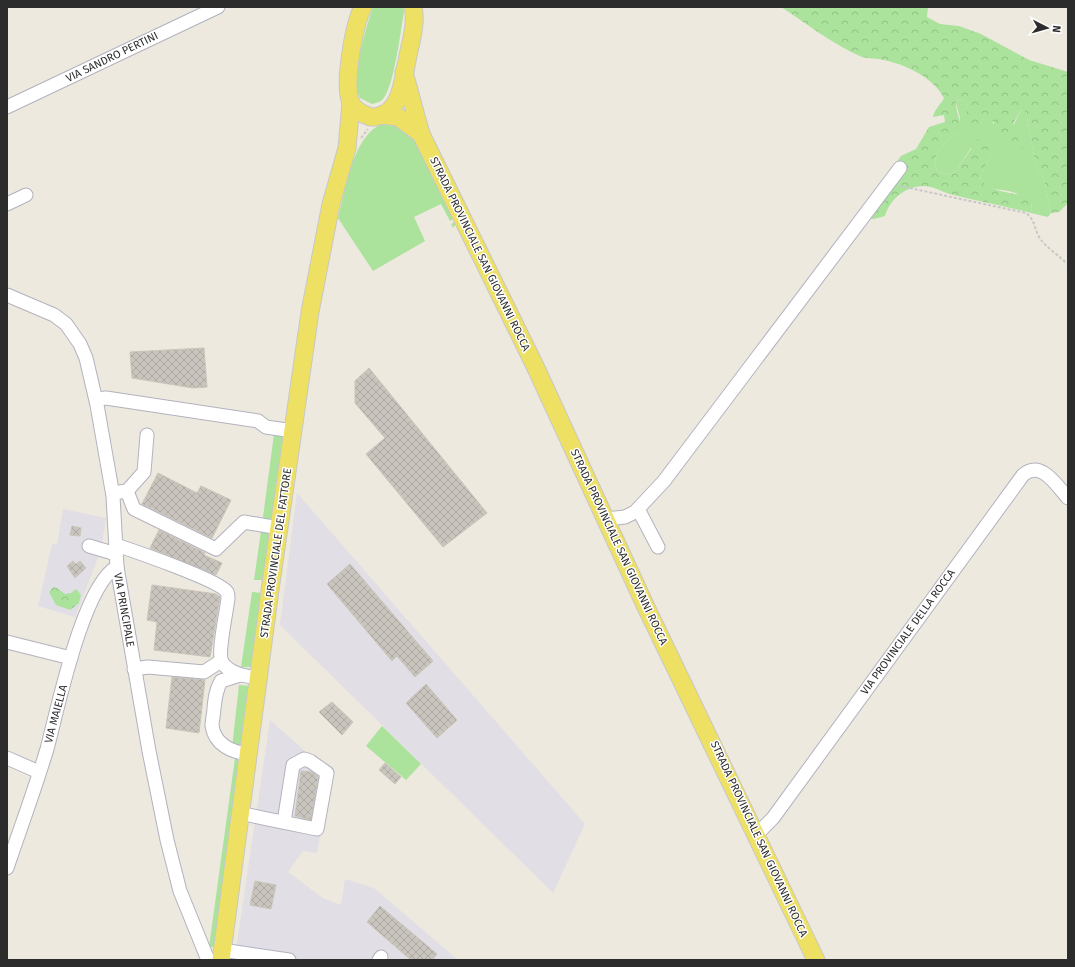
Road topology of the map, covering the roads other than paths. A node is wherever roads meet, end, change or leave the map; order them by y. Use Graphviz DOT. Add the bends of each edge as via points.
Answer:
graph roads {
  1 [pos="218,7"];
  2 [pos="413,7"];
  3 [pos="362,8"];
  4 [pos="404,72"];
  5 [pos="351,103"];
  6 [pos="7,107"];
  7 [pos="376,119"];
  8 [pos="421,134"];
  9 [pos="353,146"];
  10 [pos="900,168"];
  11 [pos="26,195"];
  12 [pos="7,204"];
  13 [pos="7,295"];
  14 [pos="96,399"];
  15 [pos="293,431"];
  16 [pos="147,435"];
  17 [pos="127,491"];
  18 [pos="113,493"];
  19 [pos="1068,498"];
  20 [pos="638,509"];
  21 [pos="606,519"];
  22 [pos="279,528"];
  23 [pos="89,546"];
  24 [pos="658,547"];
  25 [pos="116,549"];
  26 [pos="117,568"];
  27 [pos="7,642"];
  28 [pos="71,658"];
  29 [pos="221,661"];
  30 [pos="134,669"];
  31 [pos="240,675"];
  32 [pos="258,678"];
  33 [pos="248,754"];
  34 [pos="7,758"];
  35 [pos="39,772"];
  36 [pos="240,813"];
  37 [pos="284,822"];
  38 [pos="757,834"];
  39 [pos="7,868"];
  40 [pos="221,955"];
  41 [pos="208,960"];
  42 [pos="289,960"];
  43 [pos="816,960"];
  1 -- 6 [label="street, VIA SANDRO PERTINI"];
  2 -- 4 [label="main road, STRADA PROVINCIALE DEL FATTORE" via="414,21"];
  3 -- 5 [label="main road, STRADA PROVINCIALE DEL FATTORE" via="349,65"];
  4 -- 7 [label="main road, STRADA PROVINCIALE DEL FATTORE" via="400,92 393,107"];
  4 -- 8 [label="main road, STRADA PROVINCIALE SAN GIOVANNI ROCCA"];
  5 -- 7 [label="main road" via="359,112"];
  5 -- 9 [label="main road, STRADA PROVINCIALE DEL FATTORE"];
  7 -- 8 [label="main road, STRADA PROVINCIALE SAN GIOVANNI ROCCA" via="398,117"];
  7 -- 9 [label="main road, STRADA PROVINCIALE DEL FATTORE" via="358,130"];
  8 -- 21 [label="main road, STRADA PROVINCIALE SAN GIOVANNI ROCCA" via="535,366"];
  9 -- 15 [label="main road, STRADA PROVINCIALE DEL FATTORE" via="333,197 310,312"];
  10 -- 20 [label="street" via="688,451"];
  11 -- 12 [label="street"];
  13 -- 14 [label="street, VIA PRINCIPALE" via="54,315 66,324 86,358"];
  14 -- 15 [label="street" via="106,398 258,421 266,427"];
  14 -- 18 [label="street, VIA PRINCIPALE"];
  15 -- 22 [label="main road, STRADA PROVINCIALE DEL FATTORE"];
  16 -- 17 [label="street" via="144,472"];
  17 -- 18 [label="street"];
  17 -- 22 [label="street" via="134,509 216,550 244,522"];
  18 -- 25 [label="street, VIA PRINCIPALE"];
  19 -- 38 [label="street, VIA PROVINCIALE DELLA ROCCA" via="1042,471 1029,470 1023,475 773,818"];
  20 -- 21 [label="street" via="625,517"];
  20 -- 24 [label="street"];
  21 -- 38 [label="main road, STRADA PROVINCIALE SAN GIOVANNI ROCCA"];
  22 -- 32 [label="main road, STRADA PROVINCIALE DEL FATTORE"];
  23 -- 25 [label="street"];
  25 -- 26 [label="street, VIA PRINCIPALE"];
  25 -- 29 [label="street" via="165,562 226,591 228,598"];
  26 -- 28 [label="street, VIA MAIELLA" via="112,570 97,588"];
  26 -- 30 [label="street, VIA PRINCIPALE"];
  27 -- 28 [label="street"];
  28 -- 35 [label="street, VIA MAIELLA"];
  29 -- 30 [label="street" via="204,672 148,666"];
  29 -- 31 [label="street"];
  30 -- 41 [label="street, VIA PRINCIPALE" via="167,840 180,892"];
  31 -- 32 [label="street"];
  31 -- 33 [label="street" via="221,681 216,690 212,726 225,747 233,752"];
  32 -- 33 [label="main road, STRADA PROVINCIALE DEL FATTORE"];
  33 -- 36 [label="main road, STRADA PROVINCIALE DEL FATTORE"];
  34 -- 35 [label="street"];
  35 -- 39 [label="street, VIA MAIELLA"];
  36 -- 37 [label="street"];
  36 -- 40 [label="main road, STRADA PROVINCIALE DEL FATTORE"];
  37 -- 37 [label="street" via="317,829 327,773 310,761 304,759 293,765"];
  38 -- 43 [label="main road, STRADA PROVINCIALE SAN GIOVANNI ROCCA"];
  40 -- 42 [label="street"];
}
